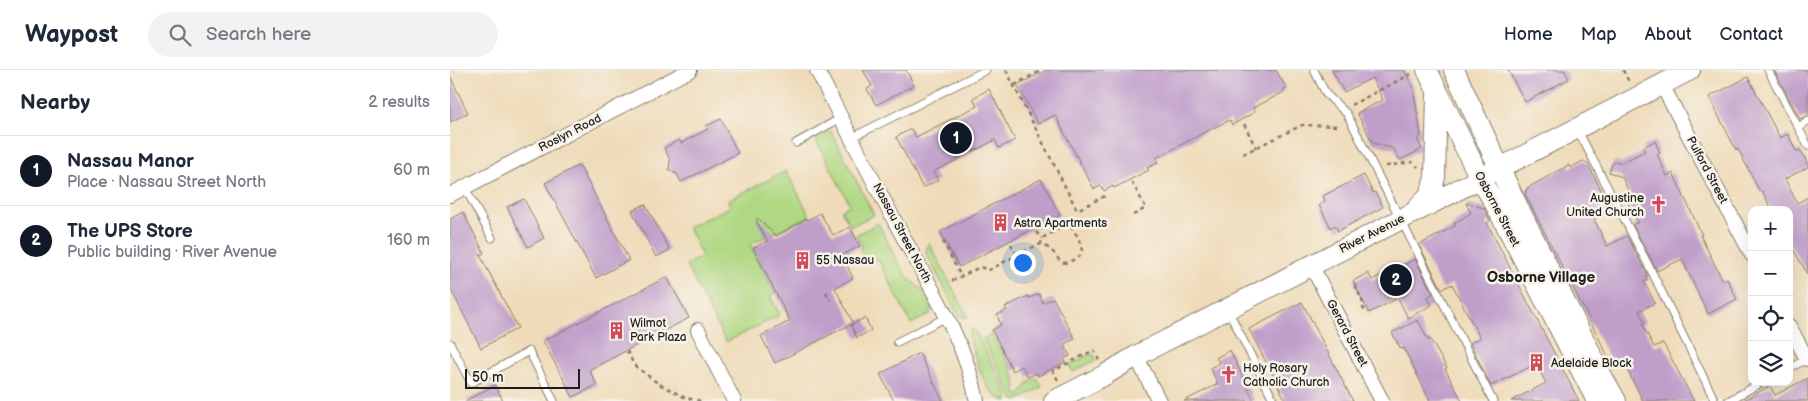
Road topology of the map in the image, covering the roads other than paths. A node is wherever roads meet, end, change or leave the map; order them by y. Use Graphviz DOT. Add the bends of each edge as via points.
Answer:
graph roads {
  1 [pos="817,70"];
  2 [pos="986,70"];
  3 [pos="1314,70"];
  4 [pos="1454,70"];
  5 [pos="1690,70"];
  6 [pos="1768,70"];
  7 [pos="684,71"];
  8 [pos="1421,71"];
  9 [pos="1662,85"];
  10 [pos="1437,91"];
  11 [pos="841,118"];
  12 [pos="1808,122"];
  13 [pos="1798,127"];
  14 [pos="1577,128"];
  15 [pos="851,138"];
  16 [pos="796,142"];
  17 [pos="1808,146"];
  18 [pos="1500,168"];
  19 [pos="1480,178"];
  20 [pos="465,188"];
  21 [pos="450,195"];
  22 [pos="1407,216"];
  23 [pos="492,238"];
  24 [pos="1750,251"];
  25 [pos="1312,266"];
  26 [pos="1228,309"];
  27 [pos="947,317"];
  28 [pos="698,330"];
  29 [pos="1793,333"];
  30 [pos="897,342"];
  31 [pos="450,343"];
  32 [pos="1136,356"];
  33 [pos="1807,359"];
  34 [pos="1793,366"];
  35 [pos="1756,386"];
  36 [pos="976,396"];
  37 [pos="554,401"];
  38 [pos="734,401"];
  39 [pos="989,401"];
  40 [pos="1054,401"];
  41 [pos="1159,401"];
  42 [pos="1274,401"];
  43 [pos="1382,401"];
  44 [pos="1493,401"];
  45 [pos="1597,401"];
  46 [pos="1616,401"];
  47 [pos="1715,401"];
  48 [pos="1728,401"];
  1 -- 11 [label="street, Nassau Street North"];
  2 -- 15 [label="lane"];
  3 -- 22 [label="lane" via="1326,94 1347,114"];
  4 -- 18 [label="main road, Osborne Street"];
  5 -- 9 [label="main road, River Avenue"];
  6 -- 13 [label="lane"];
  7 -- 20 [label="street, Roslyn Road"];
  8 -- 10 [label="main road, Osborne Street"];
  9 -- 14 [label="main road, River Avenue"];
  9 -- 24 [label="street, Pulford Street"];
  10 -- 19 [label="main road, Osborne Street"];
  10 -- 22 [label="main road" via="1435,177 1431,194"];
  11 -- 15 [label="street, Nassau Street North"];
  11 -- 16 [label="lane"];
  12 -- 13 [label="lane"];
  13 -- 17 [label="lane"];
  14 -- 18 [label="main road, River Avenue"];
  14 -- 47 [label="lane"];
  15 -- 27 [label="street, Nassau Street North"];
  18 -- 19 [label="main road, River Avenue"];
  18 -- 46 [label="main road, Osborne Street"];
  19 -- 22 [label="main road, River Avenue"];
  19 -- 45 [label="main road, Osborne Street"];
  20 -- 21 [label="street, Roslyn Road"];
  20 -- 23 [label="lane"];
  22 -- 25 [label="main road, River Avenue"];
  22 -- 44 [label="lane"];
  25 -- 26 [label="main road, River Avenue"];
  25 -- 43 [label="street, Gerard Street"];
  26 -- 32 [label="main road, River Avenue"];
  26 -- 42 [label="lane"];
  27 -- 30 [label="lane"];
  27 -- 36 [label="street, Nassau Street North" via="968,366"];
  28 -- 38 [label="street"];
  29 -- 33 [label="street"];
  31 -- 37 [label="lane" via="470,383 529,351"];
  32 -- 40 [label="main road, River Avenue"];
  32 -- 41 [label="street"];
  33 -- 34 [label="lane"];
  35 -- 48 [label="lane"];
  36 -- 39 [label="street"];
}
